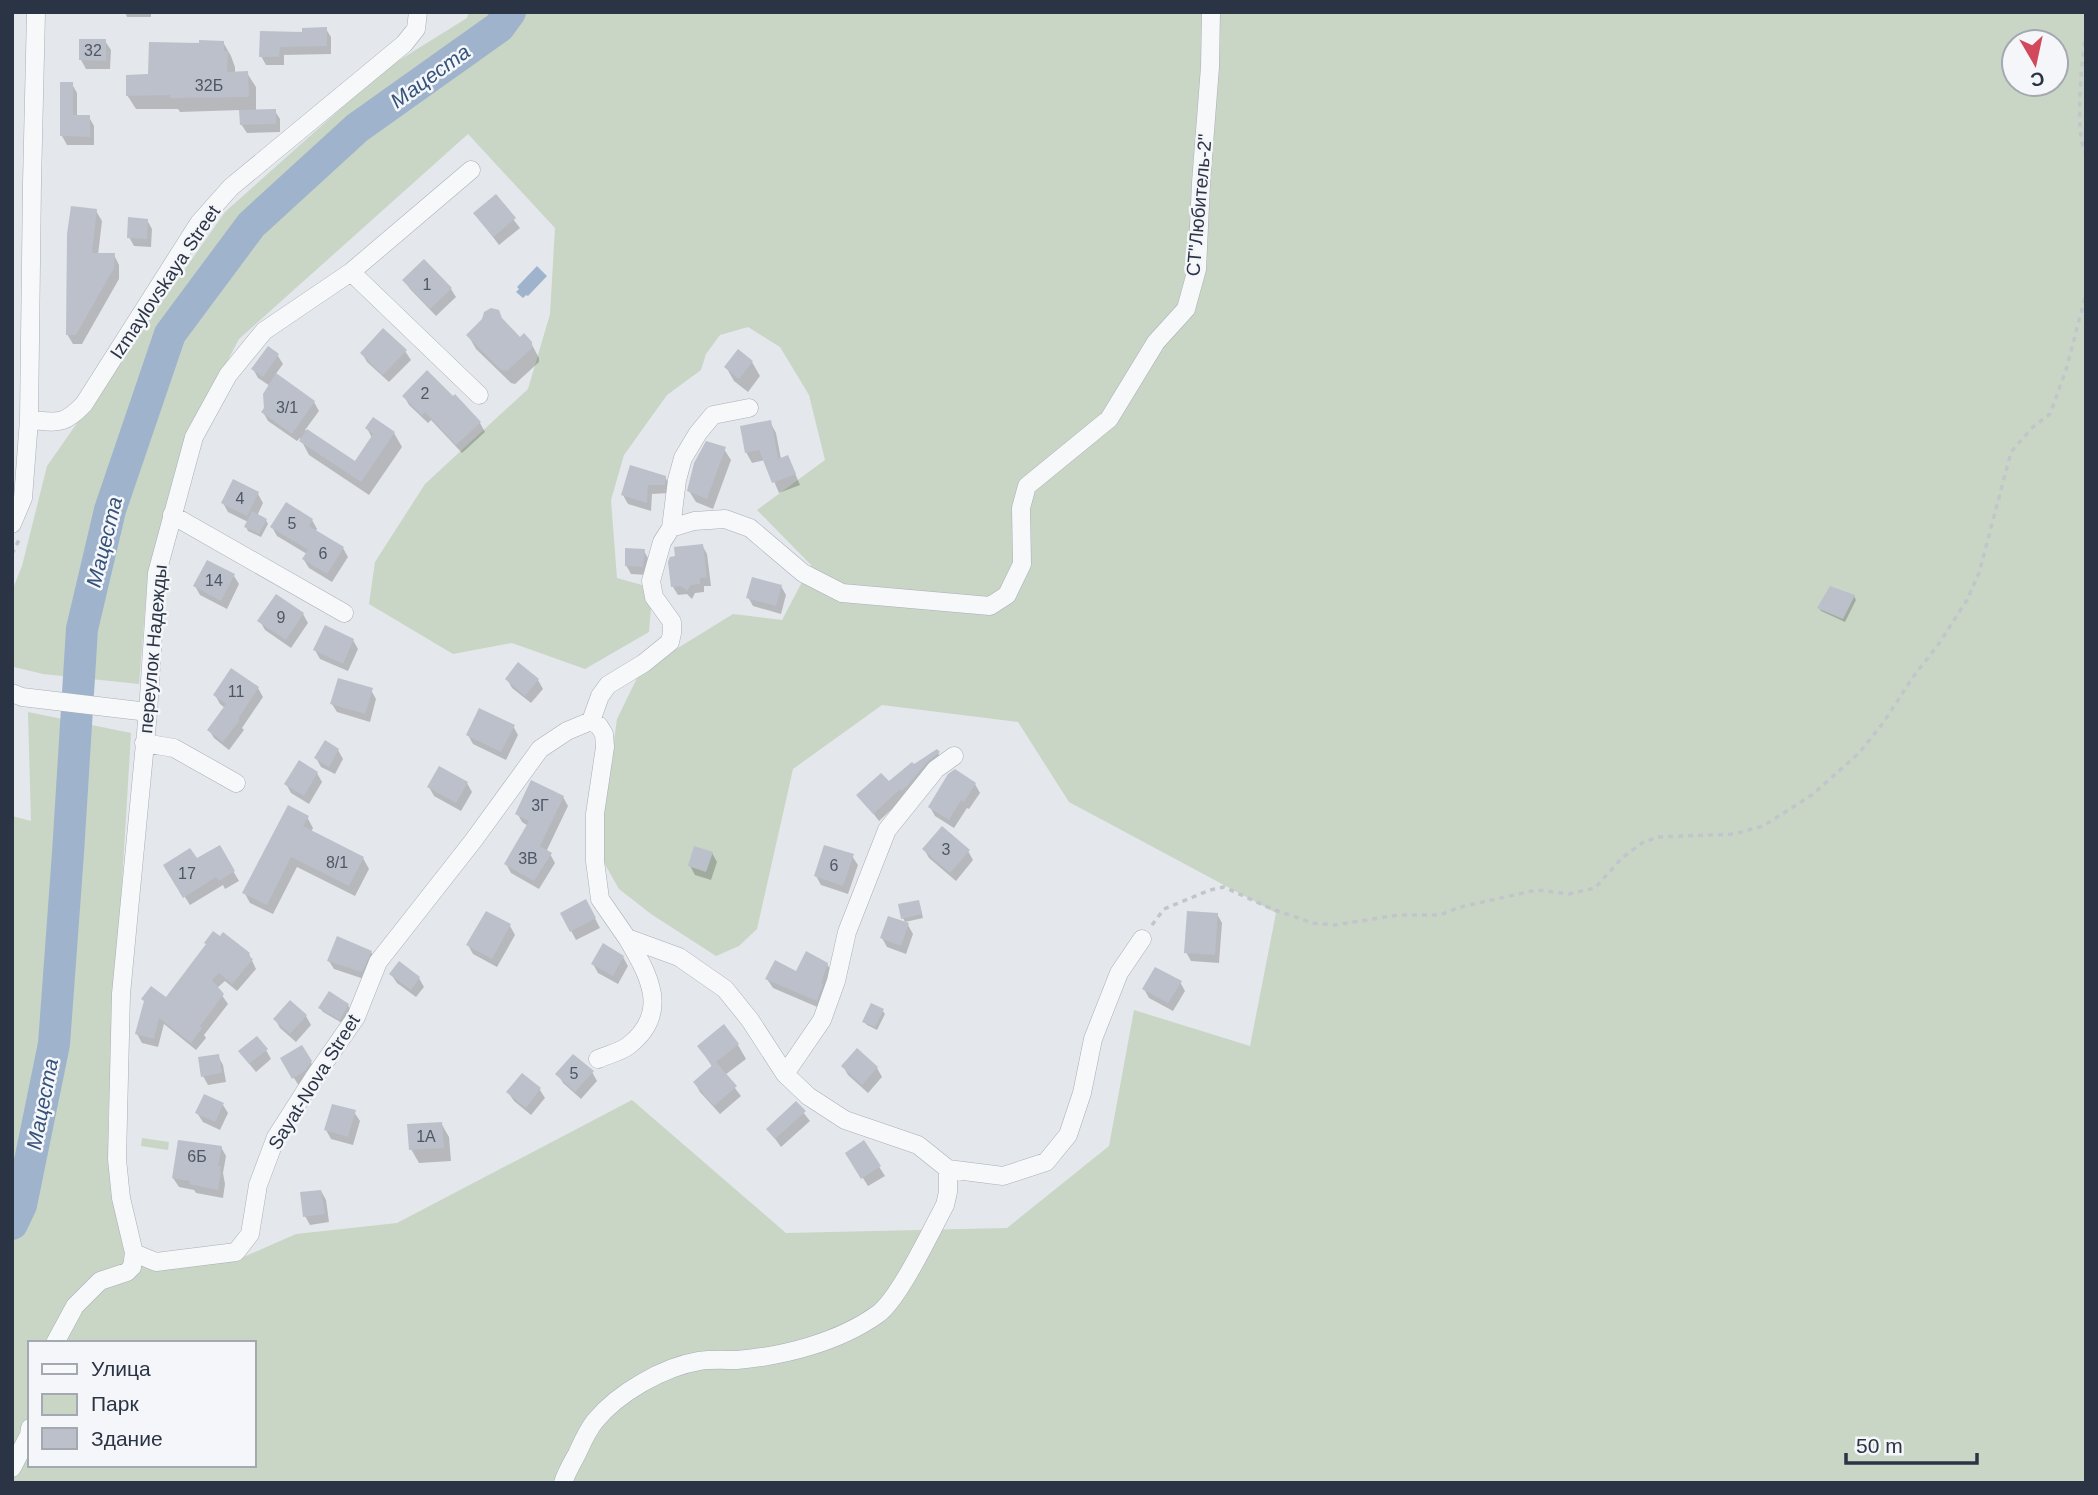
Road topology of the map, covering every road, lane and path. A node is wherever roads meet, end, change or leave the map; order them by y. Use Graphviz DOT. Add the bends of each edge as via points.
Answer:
graph roads {
  1 [pos="36,12"];
  2 [pos="418,12"];
  3 [pos="1211,12"];
  4 [pos="2086,32"];
  5 [pos="2086,154"];
  6 [pos="471,170"];
  7 [pos="351,272"];
  8 [pos="2086,294"];
  9 [pos="479,395"];
  10 [pos="749,408"];
  11 [pos="29,420"];
  12 [pos="18,498"];
  13 [pos="172,515"];
  14 [pos="12,524"];
  15 [pos="671,528"];
  16 [pos="344,613"];
  17 [pos="17,695"];
  18 [pos="148,712"];
  19 [pos="591,721"];
  20 [pos="144,743"];
  21 [pos="954,755"];
  22 [pos="236,783"];
  23 [pos="627,938"];
  24 [pos="1142,939"];
  25 [pos="598,1059"];
  26 [pos="785,1074"];
  27 [pos="948,1169"];
  28 [pos="134,1253"];
  29 [pos="56,1341"];
  30 [pos="28,1437"];
  31 [pos="12,1468"];
  32 [pos="563,1483"];
  1 -- 11 [label="street"];
  2 -- 11 [label="street, Izmaylovskaya Street" via="416,29 404,44 231,187 199,223 84,404 69,419"];
  3 -- 15 [label="street, СТ\"Любитель-2\"" via="1197,269 1186,309 1156,342 1109,419 1027,486 1021,508 1022,564 1007,595 990,606 842,593 803,573 750,528 725,519"];
  4 -- 5 [label="path" via="2080,103"];
  6 -- 7 [label="street, переулок Надежды"];
  7 -- 9 [label="street"];
  7 -- 13 [label="street, переулок Надежды" via="264,331 228,375 194,437"];
  8 -- 24 [label="path" via="2050,414 2011,452 1979,573 1967,600 1883,723 1859,753 1812,795 1763,826 1734,834 1658,837 1642,843 1595,888 1569,894 1537,890 1440,915 1398,915 1335,925 1312,923 1224,887 1164,909"];
  10 -- 15 [label="street" via="713,415 698,433 683,458"];
  11 -- 12 [label="street"];
  12 -- 14 [label="street"];
  13 -- 16 [label="street"];
  13 -- 18 [label="street, переулок Надежды" via="157,573"];
  15 -- 19 [label="street" via="651,581 654,597 672,622 670,642 608,685"];
  17 -- 18 [label="street"];
  18 -- 20 [label="street, переулок Надежды"];
  19 -- 23 [label="street" via="604,734 605,747 595,814 600,899"];
  19 -- 28 [label="street, Sayat-Nova Street" via="540,750 378,962 356,1017 276,1137 258,1185 250,1234 236,1252 156,1262"];
  20 -- 22 [label="street" via="174,748"];
  20 -- 28 [label="street, переулок Надежды" via="121,993 117,1159"];
  21 -- 26 [label="street" via="936,769 887,831 847,932 822,1020"];
  23 -- 25 [label="street" via="646,970 652,1011 627,1047"];
  23 -- 26 [label="street" via="679,957 725,989"];
  24 -- 27 [label="street" via="1119,973 1093,1039 1068,1135 1046,1162 1003,1177"];
  26 -- 27 [label="street" via="845,1120 918,1145"];
  27 -- 32 [label="street" via="945,1205 898,1290 880,1313 818,1343 779,1353 699,1361 636,1386 593,1423"];
  28 -- 29 [label="street" via="127,1272 100,1281 75,1306"];
  30 -- 31 [label="street"];
}
